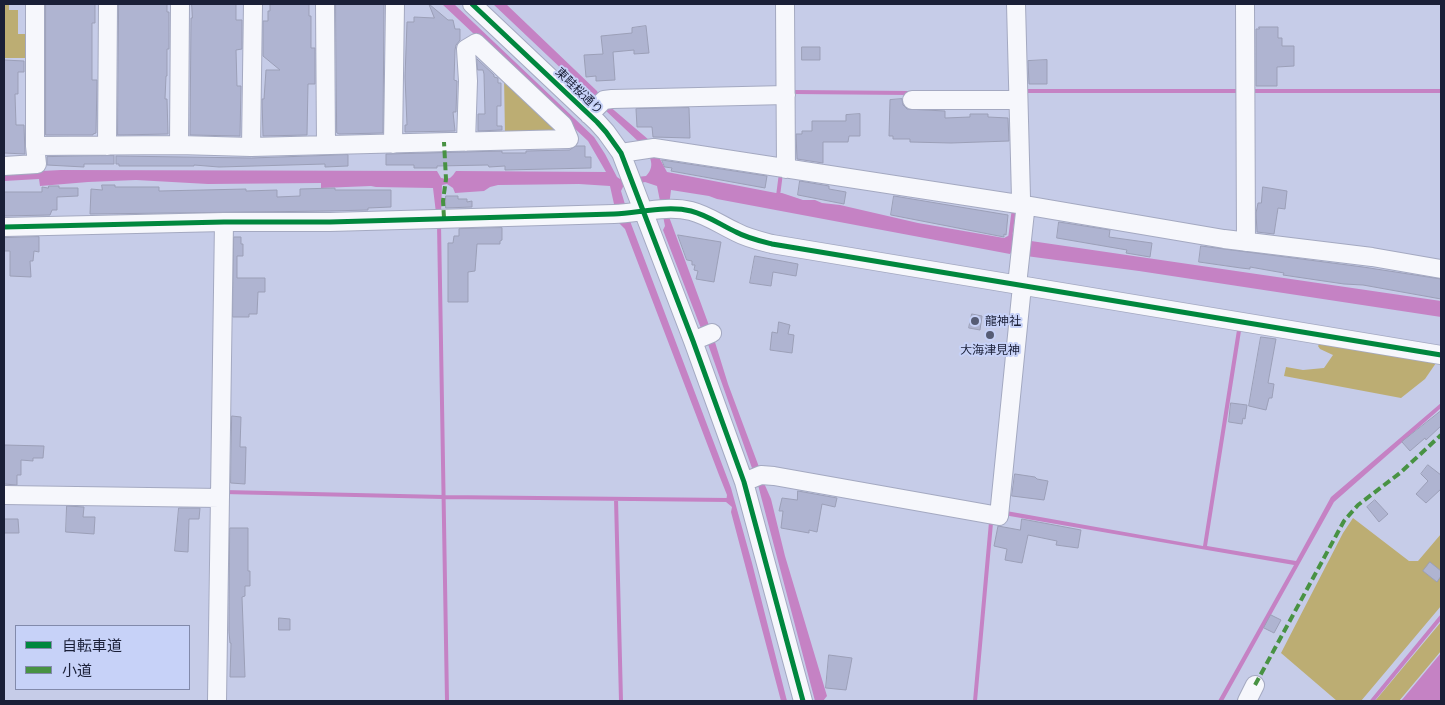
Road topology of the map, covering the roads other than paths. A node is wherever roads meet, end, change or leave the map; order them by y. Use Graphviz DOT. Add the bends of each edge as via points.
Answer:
graph roads {
  1 [pos="35,4"];
  2 [pos="108,4"];
  3 [pos="180,4"];
  4 [pos="253,4"];
  5 [pos="325,4"];
  6 [pos="394,4"];
  7 [pos="472,4"];
  8 [pos="785,4"];
  9 [pos="1016,4"];
  10 [pos="1245,4"];
  11 [pos="783,95"];
  12 [pos="1016,97"];
  13 [pos="912,100"];
  14 [pos="589,115"];
  15 [pos="466,142"];
  16 [pos="393,144"];
  17 [pos="179,145"];
  18 [pos="326,145"];
  19 [pos="35,146"];
  20 [pos="107,146"];
  21 [pos="251,147"];
  22 [pos="622,154"];
  23 [pos="4,166"];
  24 [pos="782,168"];
  25 [pos="1017,204"];
  26 [pos="628,213"];
  27 [pos="4,227"];
  28 [pos="224,227"];
  29 [pos="1246,242"];
  30 [pos="1441,269"];
  31 [pos="1019,285"];
  32 [pos="1441,355"];
  33 [pos="753,478"];
  34 [pos="4,495"];
  35 [pos="218,496"];
  36 [pos="1255,685"];
  37 [pos="217,701"];
  38 [pos="803,701"];
  39 [pos="1247,701"];
  1 -- 19 [label="street"];
  2 -- 20 [label="street"];
  3 -- 17 [label="street"];
  4 -- 21 [label="street"];
  5 -- 18 [label="street"];
  6 -- 16 [label="street"];
  7 -- 14 [label="street, 東畦桜通り"];
  8 -- 11 [label="street"];
  9 -- 12 [label="street"];
  10 -- 29 [label="street"];
  11 -- 14 [label="street" via="612,99 604,100"];
  11 -- 24 [label="street"];
  12 -- 13 [label="street"];
  12 -- 25 [label="street" via="1021,198"];
  14 -- 22 [label="street, 東畦桜通り"];
  15 -- 15 [label="street" via="466,49 476,43 563,125 569,139"];
  15 -- 16 [label="street"];
  16 -- 18 [label="street"];
  17 -- 20 [label="street"];
  17 -- 21 [label="street"];
  18 -- 21 [label="street"];
  19 -- 20 [label="street"];
  19 -- 23 [label="street" via="37,164"];
  22 -- 24 [label="street" via="649,149"];
  22 -- 26 [label="street, 東畦桜通り" via="631,180"];
  24 -- 25 [label="street"];
  25 -- 29 [label="street"];
  25 -- 31 [label="street" via="1025,212"];
  26 -- 28 [label="street"];
  26 -- 31 [label="street" via="667,208 691,211 754,240"];
  26 -- 33 [label="street, 東畦桜通り" via="702,337"];
  27 -- 28 [label="street"];
  28 -- 35 [label="street"];
  29 -- 30 [label="street"];
  31 -- 32 [label="street"];
  31 -- 33 [label="street" via="996,513"];
  33 -- 38 [label="street, 東畦桜通り"];
  34 -- 35 [label="street"];
  35 -- 37 [label="street" via="215,559"];
  36 -- 39 [label="street"];
}
